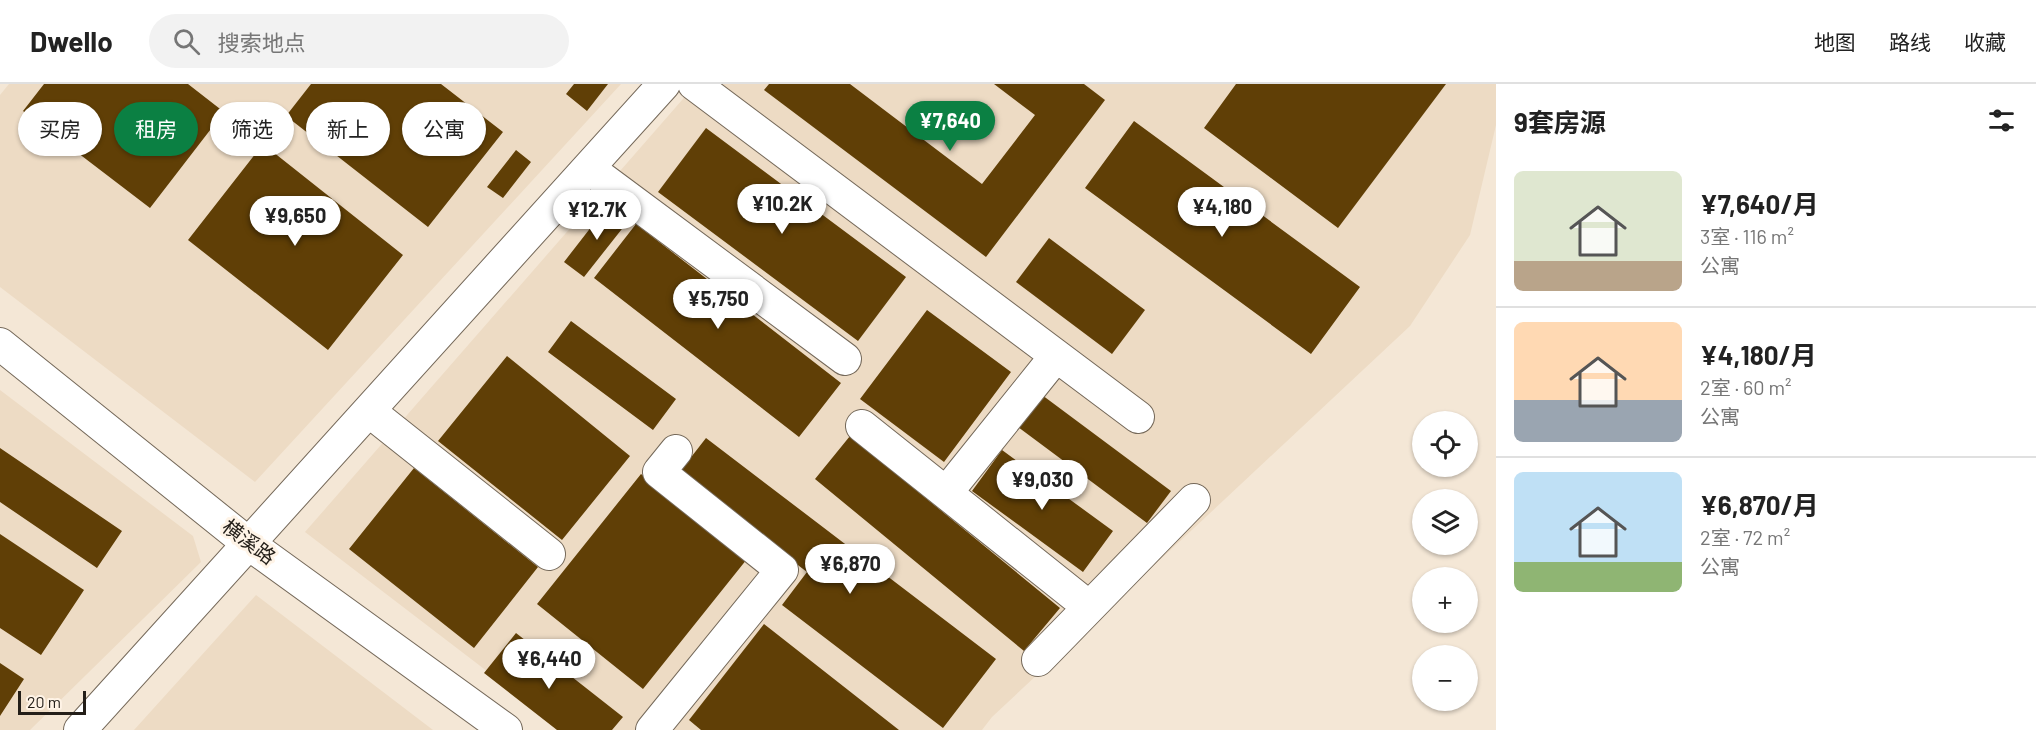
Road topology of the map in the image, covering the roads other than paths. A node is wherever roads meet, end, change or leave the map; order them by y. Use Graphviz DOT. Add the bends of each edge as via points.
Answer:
graph roads {
  1 [pos="664,84"];
  2 [pos="694,84"];
  3 [pos="588,168"];
  4 [pos="0,344"];
  5 [pos="1056,356"];
  6 [pos="845,359"];
  7 [pos="369,411"];
  8 [pos="1138,417"];
  9 [pos="862,426"];
  10 [pos="676,451"];
  11 [pos="946,493"];
  12 [pos="1194,500"];
  13 [pos="249,544"];
  14 [pos="549,554"];
  15 [pos="1089,608"];
  16 [pos="1038,660"];
  17 [pos="80,730"];
  18 [pos="506,730"];
  19 [pos="652,730"];
  1 -- 3 [label="street"];
  2 -- 5 [label="street"];
  3 -- 6 [label="street"];
  3 -- 7 [label="street"];
  4 -- 13 [label="street, 横溪路"];
  5 -- 8 [label="street"];
  5 -- 11 [label="street"];
  7 -- 13 [label="street"];
  7 -- 14 [label="street"];
  9 -- 11 [label="street"];
  10 -- 19 [label="street" via="659,472 782,570"];
  11 -- 15 [label="street"];
  12 -- 15 [label="street"];
  13 -- 17 [label="street"];
  13 -- 18 [label="street, 横溪路"];
  15 -- 16 [label="street"];
}
